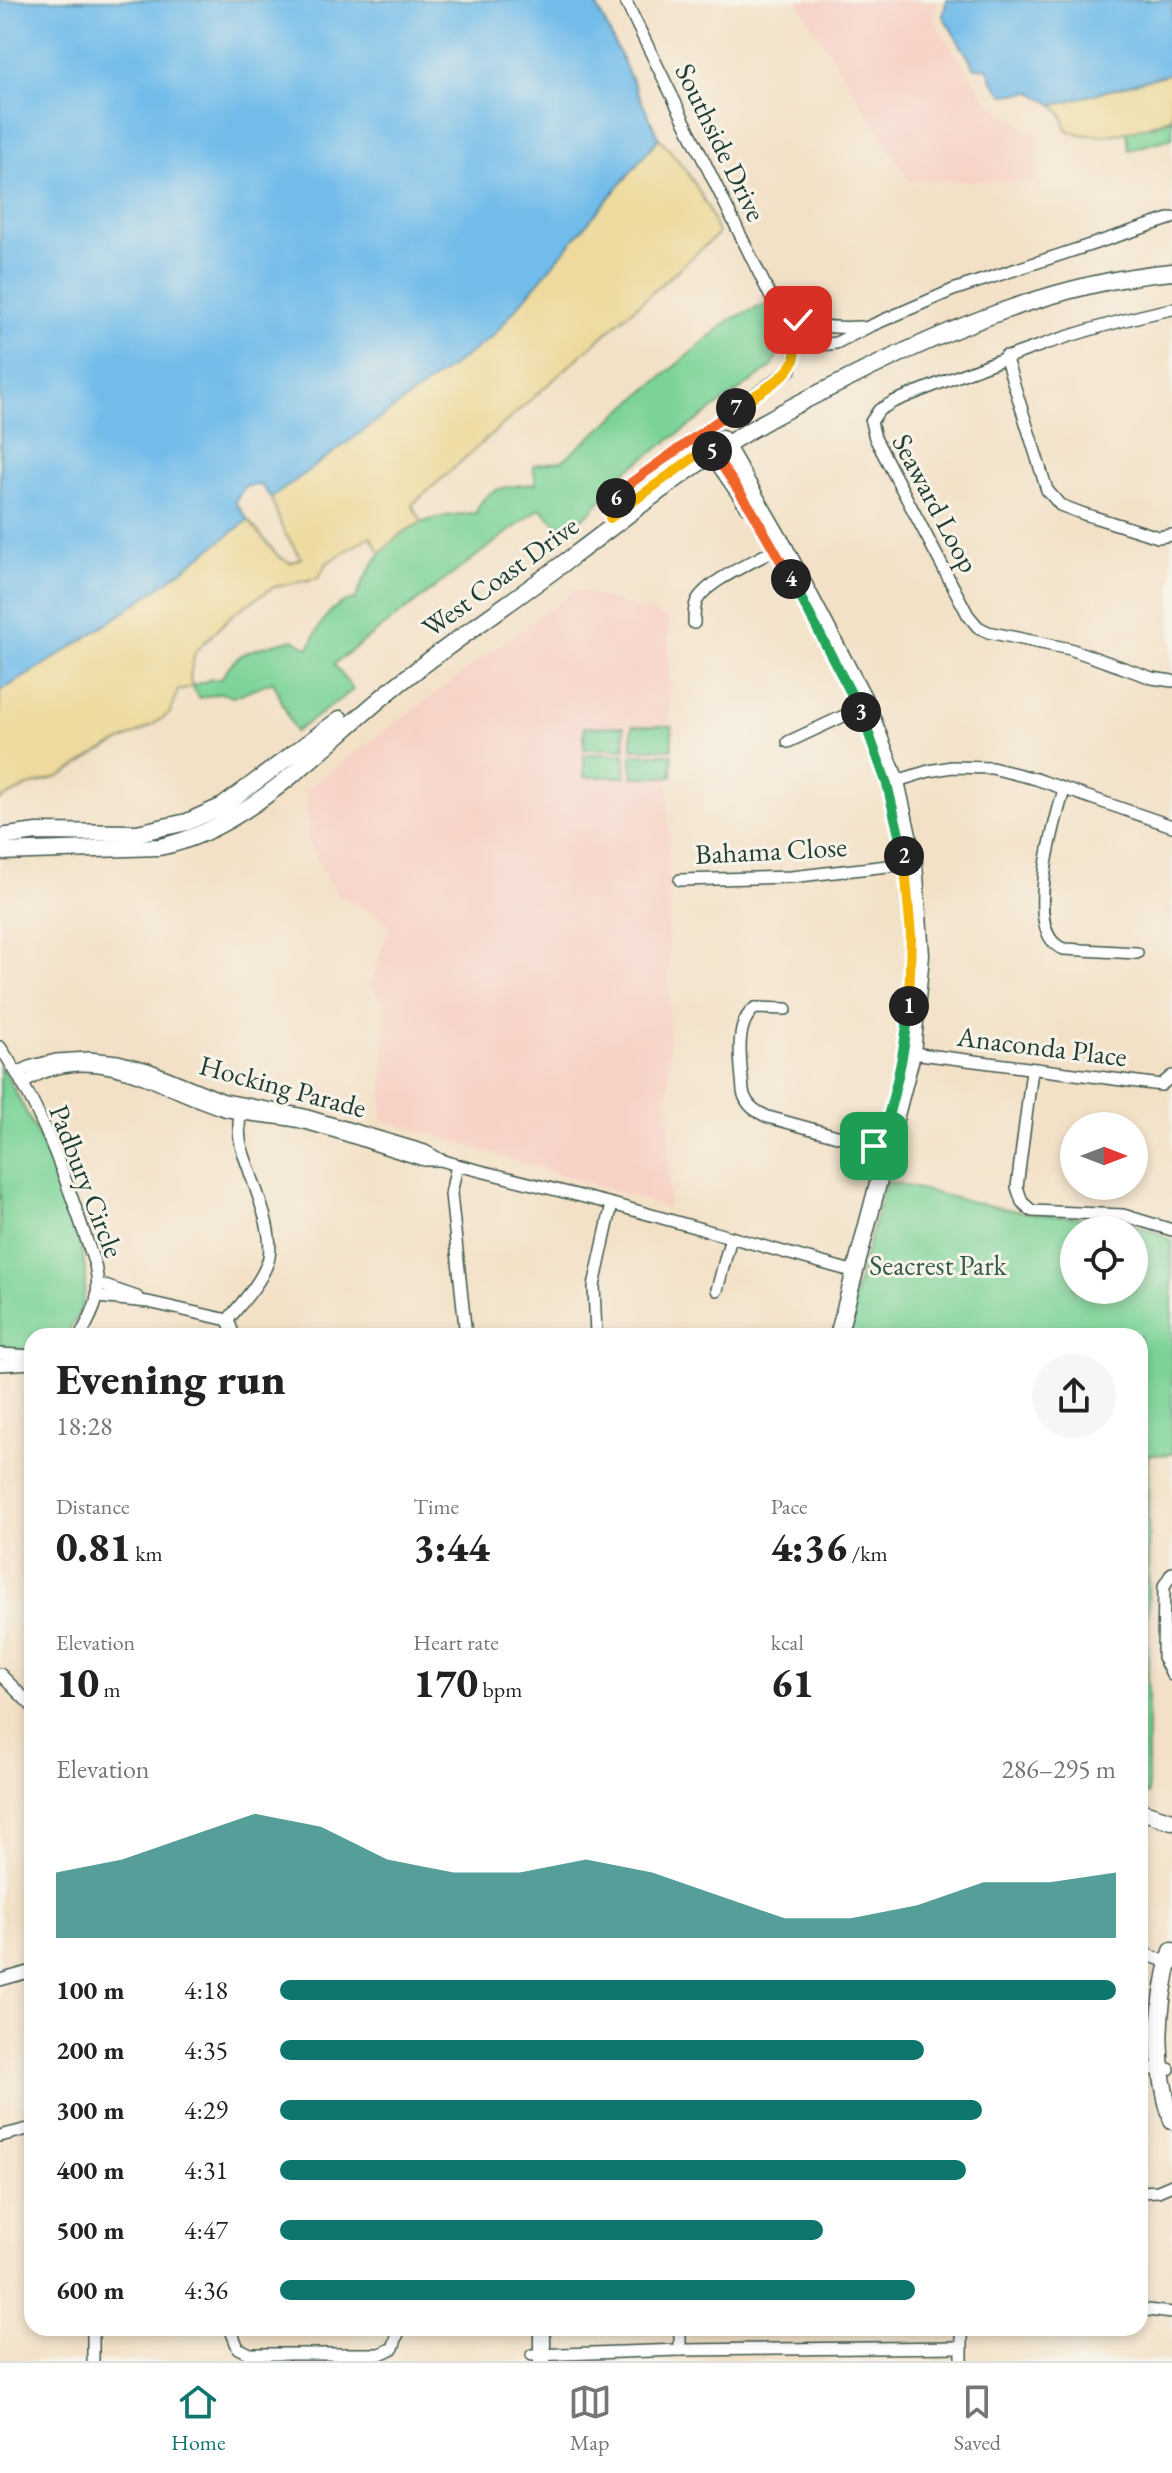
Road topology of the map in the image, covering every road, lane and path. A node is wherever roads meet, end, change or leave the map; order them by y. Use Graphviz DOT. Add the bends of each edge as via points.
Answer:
graph roads {
  1 [pos="625,0"];
  2 [pos="1169,219"];
  3 [pos="1172,263"];
  4 [pos="1172,272"];
  5 [pos="776,304"];
  6 [pos="1172,309"];
  7 [pos="868,327"];
  8 [pos="791,334"];
  9 [pos="1005,356"];
  10 [pos="717,446"];
  11 [pos="610,518"];
  12 [pos="1172,535"];
  13 [pos="778,548"];
  14 [pos="694,623"];
  15 [pos="1172,681"];
  16 [pos="864,707"];
  17 [pos="788,742"];
  18 [pos="892,782"];
  19 [pos="1064,790"];
  20 [pos="1172,826"];
  21 [pos="0,837"];
  22 [pos="0,852"];
  23 [pos="909,864"];
  24 [pos="680,880"];
  25 [pos="1137,953"];
  26 [pos="786,1009"];
  27 [pos="0,1047"];
  28 [pos="908,1053"];
  29 [pos="1032,1070"];
  30 [pos="1172,1076"];
  31 [pos="19,1079"];
  32 [pos="240,1108"];
  33 [pos="884,1149"];
  34 [pos="457,1165"];
  35 [pos="612,1204"];
  36 [pos="1172,1230"];
  37 [pos="731,1237"];
  38 [pos="851,1270"];
  39 [pos="99,1284"];
  40 [pos="717,1290"];
  41 [pos="98,1297"];
  42 [pos="148,1302"];
  43 [pos="228,1320"];
  44 [pos="84,1328"];
  45 [pos="231,1328"];
  46 [pos="465,1328"];
  47 [pos="596,1328"];
  48 [pos="830,1328"];
  49 [pos="840,1328"];
  50 [pos="0,1354"];
  51 [pos="24,1356"];
  52 [pos="24,1364"];
  53 [pos="0,1365"];
  54 [pos="1172,1573"];
  55 [pos="0,1674"];
  56 [pos="1172,1675"];
  57 [pos="24,1698"];
  58 [pos="1148,1804"];
  59 [pos="1172,1812"];
  60 [pos="1148,1814"];
  61 [pos="1172,1821"];
  62 [pos="1148,1954"];
  63 [pos="1171,1959"];
  64 [pos="24,1973"];
  65 [pos="0,1980"];
  66 [pos="1172,1990"];
  67 [pos="1167,2074"];
  68 [pos="1172,2121"];
  69 [pos="24,2130"];
  70 [pos="0,2136"];
  71 [pos="1172,2185"];
  72 [pos="1148,2192"];
  73 [pos="1148,2310"];
  74 [pos="1172,2313"];
  75 [pos="93,2336"];
  76 [pos="233,2336"];
  77 [pos="397,2336"];
  78 [pos="534,2336"];
  79 [pos="541,2336"];
  80 [pos="680,2336"];
  81 [pos="962,2336"];
  82 [pos="962,2347"];
  83 [pos="680,2350"];
  84 [pos="537,2358"];
  85 [pos="93,2361"];
  86 [pos="962,2361"];
  1 -- 5 [label="street, Southside Drive"];
  2 -- 7 [label="street" via="953,290"];
  3 -- 10 [label="main road, West Coast Drive" via="1100,274 964,318 774,405"];
  4 -- 10 [label="main road, West Coast Drive" via="1088,286 955,330"];
  5 -- 7 [label="street" via="816,325"];
  5 -- 8 [label="street, Southside Drive"];
  6 -- 9 [label="street, Seaward Loop"];
  7 -- 8 [label="street" via="821,345"];
  8 -- 11 [label="street" via="791,369 632,482 609,508"];
  9 -- 12 [label="street" via="1053,499 1158,537"];
  9 -- 15 [label="street, Seaward Loop" via="879,410 871,422 875,438 978,627"];
  10 -- 11 [label="main road, West Coast Drive"];
  10 -- 13 [label="main road"];
  10 -- 22 [label="main road, West Coast Drive" via="430,659 239,814 159,847"];
  11 -- 21 [label="main road, West Coast Drive" via="207,814 137,833"];
  13 -- 14 [label="street" via="700,596"];
  13 -- 16 [label="main road"];
  16 -- 17 [label="street"];
  16 -- 18 [label="main road"];
  18 -- 19 [label="street" via="970,766 1015,772"];
  18 -- 23 [label="main road"];
  19 -- 20 [label="street"];
  19 -- 25 [label="street" via="1047,856 1045,931 1064,949"];
  23 -- 24 [label="street, Bahama Close" via="791,877"];
  23 -- 28 [label="main road" via="921,955"];
  26 -- 33 [label="street" via="755,1008 745,1017 745,1100 768,1117"];
  27 -- 31 [label="street, Padbury Circle"];
  28 -- 29 [label="street, Anaconda Place"];
  28 -- 33 [label="main road"];
  29 -- 30 [label="street, Anaconda Place" via="1161,1085"];
  29 -- 36 [label="street" via="1017,1187 1022,1202 1032,1211 1131,1216"];
  31 -- 32 [label="street, Hocking Parade" via="99,1067 147,1077 221,1109"];
  31 -- 39 [label="street, Padbury Circle" via="67,1183"];
  32 -- 34 [label="street, Hocking Parade" via="324,1120"];
  32 -- 43 [label="street" via="240,1143 270,1251 255,1286"];
  33 -- 38 [label="main road"];
  34 -- 35 [label="street, Hocking Parade"];
  34 -- 46 [label="street" via="451,1194"];
  35 -- 37 [label="street, Hocking Parade"];
  35 -- 47 [label="street" via="594,1286"];
  37 -- 38 [label="street, Hocking Parade"];
  37 -- 40 [label="street"];
  38 -- 48 [label="main road"];
  38 -- 49 [label="main road"];
  39 -- 41 [label="street, Padbury Circle"];
  39 -- 42 [label="street"];
  41 -- 42 [label="street"];
  41 -- 44 [label="street, Padbury Circle"];
  42 -- 43 [label="street"];
  43 -- 45 [label="street"];
  50 -- 51 [label="street"];
  52 -- 53 [label="street"];
  54 -- 56 [label="street" via="1164,1586 1163,1657"];
  55 -- 57 [label="street"];
  58 -- 59 [label="main road"];
  60 -- 61 [label="main road"];
  62 -- 63 [label="street"];
  63 -- 67 [label="main road" via="1159,2021"];
  64 -- 65 [label="street"];
  66 -- 67 [label="main road"];
  67 -- 68 [label="main road"];
  69 -- 70 [label="street"];
  71 -- 72 [label="street"];
  73 -- 74 [label="street"];
  75 -- 85 [label="street"];
  76 -- 77 [label="street" via="238,2348 250,2354 380,2354 393,2348"];
  78 -- 84 [label="main road"];
  79 -- 84 [label="main road"];
  80 -- 83 [label="street"];
  81 -- 82 [label="street"];
  82 -- 83 [label="street"];
  82 -- 86 [label="street"];
  83 -- 84 [label="street"];
}
